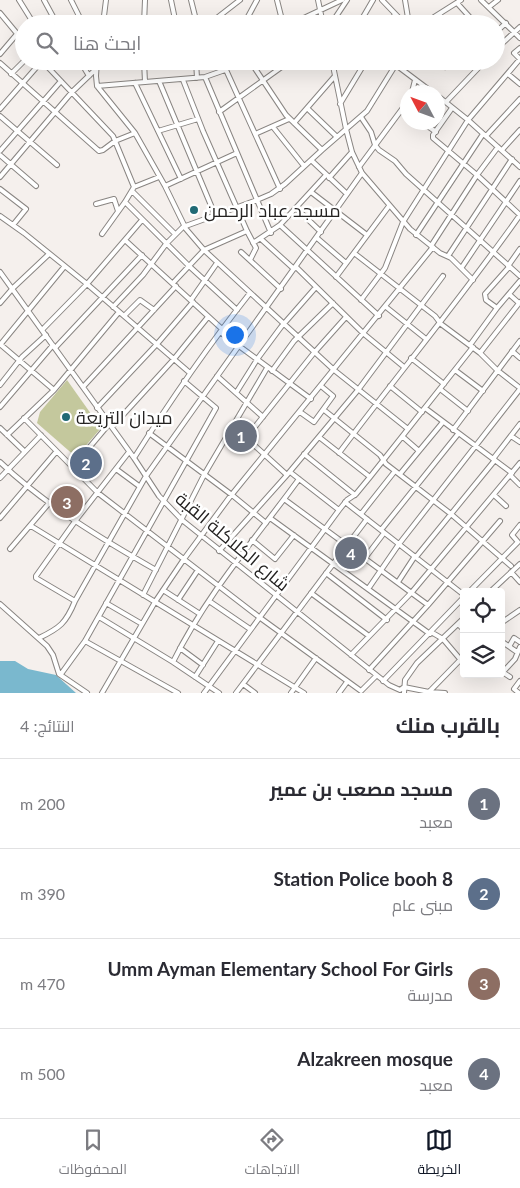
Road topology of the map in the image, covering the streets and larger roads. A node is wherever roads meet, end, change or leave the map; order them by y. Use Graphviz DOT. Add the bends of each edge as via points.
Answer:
graph roads {
  1 [pos="19,0"];
  2 [pos="44,0"];
  3 [pos="71,0"];
  4 [pos="106,0"];
  5 [pos="145,0"];
  6 [pos="171,0"];
  7 [pos="191,0"];
  8 [pos="240,0"];
  9 [pos="257,0"];
  10 [pos="277,0"];
  11 [pos="318,0"];
  12 [pos="342,0"];
  13 [pos="347,0"];
  14 [pos="373,0"];
  15 [pos="382,0"];
  16 [pos="405,0"];
  17 [pos="448,0"];
  18 [pos="481,0"];
  19 [pos="498,0"];
  20 [pos="457,3"];
  21 [pos="489,7"];
  22 [pos="321,11"];
  23 [pos="395,14"];
  24 [pos="439,14"];
  25 [pos="28,15"];
  26 [pos="52,15"];
  27 [pos="79,15"];
  28 [pos="104,15"];
  29 [pos="144,15"];
  30 [pos="174,15"];
  31 [pos="195,15"];
  32 [pos="221,15"];
  33 [pos="249,15"];
  34 [pos="281,15"];
  35 [pos="312,15"];
  36 [pos="322,15"];
  37 [pos="337,15"];
  38 [pos="364,15"];
  39 [pos="406,15"];
  40 [pos="468,15"];
  41 [pos="498,15"];
  42 [pos="1,16"];
  43 [pos="506,23"];
  44 [pos="520,27"];
  45 [pos="15,32"];
  46 [pos="514,32"];
  47 [pos="15,36"];
  48 [pos="520,38"];
  49 [pos="505,40"];
  50 [pos="520,48"];
  51 [pos="0,54"];
  52 [pos="520,59"];
  53 [pos="0,63"];
  54 [pos="15,70"];
  55 [pos="34,70"];
  56 [pos="51,70"];
  57 [pos="85,70"];
  58 [pos="95,70"];
  59 [pos="96,70"];
  60 [pos="144,70"];
  61 [pos="197,70"];
  62 [pos="225,70"];
  63 [pos="256,70"];
  64 [pos="278,70"];
  65 [pos="333,70"];
  66 [pos="361,70"];
  67 [pos="393,70"];
  68 [pos="404,70"];
  69 [pos="476,70"];
  70 [pos="11,74"];
  71 [pos="508,74"];
  72 [pos="89,76"];
  73 [pos="205,77"];
  74 [pos="334,77"];
  75 [pos="197,78"];
  76 [pos="183,80"];
  77 [pos="415,80"];
  78 [pos="61,81"];
  79 [pos="159,81"];
  80 [pos="264,81"];
  81 [pos="145,82"];
  82 [pos="97,83"];
  83 [pos="135,83"];
  84 [pos="22,84"];
  85 [pos="520,84"];
  86 [pos="414,85"];
  87 [pos="422,85"];
  88 [pos="72,92"];
  89 [pos="239,99"];
  90 [pos="520,99"];
  91 [pos="446,102"];
  92 [pos="43,103"];
  93 [pos="340,104"];
  94 [pos="308,108"];
  95 [pos="452,108"];
  96 [pos="0,109"];
  97 [pos="219,112"];
  98 [pos="55,113"];
  99 [pos="400,113"];
  100 [pos="0,116"];
  101 [pos="361,117"];
  102 [pos="198,119"];
  103 [pos="289,119"];
  104 [pos="468,120"];
  105 [pos="294,123"];
  106 [pos="178,126"];
  107 [pos="273,127"];
  108 [pos="346,129"];
  109 [pos="433,130"];
  110 [pos="520,130"];
  111 [pos="18,131"];
  112 [pos="158,131"];
  113 [pos="436,132"];
  114 [pos="135,134"];
  115 [pos="255,134"];
  116 [pos="484,135"];
  117 [pos="337,136"];
  118 [pos="115,141"];
  119 [pos="30,142"];
  120 [pos="375,145"];
  121 [pos="500,149"];
  122 [pos="322,150"];
  123 [pos="448,151"];
  124 [pos="352,152"];
  125 [pos="237,153"];
  126 [pos="0,154"];
  127 [pos="512,159"];
  128 [pos="311,160"];
  129 [pos="217,161"];
  130 [pos="462,163"];
  131 [pos="10,164"];
  132 [pos="57,165"];
  133 [pos="304,166"];
  134 [pos="359,167"];
  135 [pos="520,167"];
  136 [pos="197,171"];
  137 [pos="362,173"];
  138 [pos="477,175"];
  139 [pos="328,176"];
  140 [pos="0,177"];
  141 [pos="159,177"];
  142 [pos="180,179"];
  143 [pos="520,181"];
  144 [pos="36,186"];
  145 [pos="165,186"];
  146 [pos="280,188"];
  147 [pos="492,188"];
  148 [pos="0,189"];
  149 [pos="133,189"];
  150 [pos="423,189"];
  151 [pos="311,192"];
  152 [pos="347,194"];
  153 [pos="257,200"];
  154 [pos="125,202"];
  155 [pos="438,202"];
  156 [pos="505,202"];
  157 [pos="96,204"];
  158 [pos="389,206"];
  159 [pos="237,208"];
  160 [pos="296,208"];
  161 [pos="118,211"];
  162 [pos="335,211"];
  163 [pos="215,215"];
  164 [pos="452,215"];
  165 [pos="520,215"];
  166 [pos="0,216"];
  167 [pos="142,220"];
  168 [pos="404,222"];
  169 [pos="13,225"];
  170 [pos="185,225"];
  171 [pos="280,225"];
  172 [pos="466,228"];
  173 [pos="247,231"];
  174 [pos="321,232"];
  175 [pos="271,233"];
  176 [pos="102,234"];
  177 [pos="175,234"];
  178 [pos="416,235"];
  179 [pos="367,236"];
  180 [pos="317,238"];
  181 [pos="261,239"];
  182 [pos="480,240"];
  183 [pos="126,241"];
  184 [pos="253,243"];
  185 [pos="166,244"];
  186 [pos="432,247"];
  187 [pos="520,249"];
  188 [pos="204,250"];
  189 [pos="308,250"];
  190 [pos="241,252"];
  191 [pos="354,252"];
  192 [pos="494,252"];
  193 [pos="49,254"];
  194 [pos="142,255"];
  195 [pos="448,256"];
  196 [pos="250,260"];
  197 [pos="217,263"];
  198 [pos="152,264"];
  199 [pos="346,264"];
  200 [pos="189,266"];
  201 [pos="509,266"];
  202 [pos="64,267"];
  203 [pos="462,267"];
  204 [pos="295,268"];
  205 [pos="0,272"];
  206 [pos="381,274"];
  207 [pos="443,276"];
  208 [pos="520,276"];
  209 [pos="336,277"];
  210 [pos="204,280"];
  211 [pos="473,280"];
  212 [pos="520,282"];
  213 [pos="87,284"];
  214 [pos="174,285"];
  215 [pos="316,287"];
  216 [pos="13,288"];
  217 [pos="400,288"];
  218 [pos="281,289"];
  219 [pos="250,293"];
  220 [pos="510,295"];
  221 [pos="102,297"];
  222 [pos="361,300"];
  223 [pos="192,301"];
  224 [pos="520,302"];
  225 [pos="0,303"];
  226 [pos="333,303"];
  227 [pos="422,305"];
  228 [pos="113,307"];
  229 [pos="386,307"];
  230 [pos="267,308"];
  231 [pos="497,308"];
  232 [pos="28,310"];
  233 [pos="154,310"];
  234 [pos="237,310"];
  235 [pos="119,312"];
  236 [pos="124,316"];
  237 [pos="379,316"];
  238 [pos="208,317"];
  239 [pos="346,317"];
  240 [pos="439,322"];
  241 [pos="284,323"];
  242 [pos="407,324"];
  243 [pos="137,328"];
  244 [pos="42,330"];
  245 [pos="221,330"];
  246 [pos="364,334"];
  247 [pos="46,335"];
  248 [pos="298,336"];
  249 [pos="426,339"];
  250 [pos="520,341"];
  251 [pos="0,344"];
  252 [pos="156,344"];
  253 [pos="238,346"];
  254 [pos="471,346"];
  255 [pos="54,347"];
  256 [pos="314,352"];
  257 [pos="385,352"];
  258 [pos="512,352"];
  259 [pos="480,353"];
  260 [pos="411,358"];
  261 [pos="520,358"];
  262 [pos="174,359"];
  263 [pos="257,360"];
  264 [pos="19,361"];
  265 [pos="404,367"];
  266 [pos="267,368"];
  267 [pos="70,369"];
  268 [pos="334,370"];
  269 [pos="455,370"];
  270 [pos="497,370"];
  271 [pos="31,371"];
  272 [pos="272,371"];
  273 [pos="190,373"];
  274 [pos="217,376"];
  275 [pos="184,381"];
  276 [pos="290,383"];
  277 [pos="0,384"];
  278 [pos="444,384"];
  279 [pos="321,386"];
  280 [pos="390,386"];
  281 [pos="83,387"];
  282 [pos="520,388"];
  283 [pos="440,389"];
  284 [pos="54,390"];
  285 [pos="358,390"];
  286 [pos="483,391"];
  287 [pos="236,393"];
  288 [pos="203,396"];
  289 [pos="311,399"];
  290 [pos="247,403"];
  291 [pos="376,404"];
  292 [pos="0,407"];
  293 [pos="97,408"];
  294 [pos="324,410"];
  295 [pos="424,410"];
  296 [pos="468,411"];
  297 [pos="300,412"];
  298 [pos="263,417"];
  299 [pos="24,418"];
  300 [pos="335,419"];
  301 [pos="443,422"];
  302 [pos="520,424"];
  303 [pos="110,426"];
  304 [pos="233,426"];
  305 [pos="0,428"];
  306 [pos="408,429"];
  307 [pos="453,430"];
  308 [pos="149,433"];
  309 [pos="353,434"];
  310 [pos="458,434"];
  311 [pos="7,435"];
  312 [pos="41,435"];
  313 [pos="511,436"];
  314 [pos="319,437"];
  315 [pos="403,437"];
  316 [pos="246,438"];
  317 [pos="520,442"];
  318 [pos="167,446"];
  319 [pos="475,446"];
  320 [pos="24,451"];
  321 [pos="419,451"];
  322 [pos="56,452"];
  323 [pos="130,452"];
  324 [pos="339,453"];
  325 [pos="304,454"];
  326 [pos="264,456"];
  327 [pos="134,458"];
  328 [pos="186,460"];
  329 [pos="494,460"];
  330 [pos="383,461"];
  331 [pos="0,462"];
  332 [pos="520,463"];
  333 [pos="72,468"];
  334 [pos="7,469"];
  335 [pos="116,469"];
  336 [pos="395,471"];
  337 [pos="288,474"];
  338 [pos="400,474"];
  339 [pos="511,474"];
  340 [pos="204,475"];
  341 [pos="146,476"];
  342 [pos="370,477"];
  343 [pos="0,478"];
  344 [pos="299,479"];
  345 [pos="520,485"];
  346 [pos="27,486"];
  347 [pos="139,486"];
  348 [pos="416,486"];
  349 [pos="98,493"];
  350 [pos="232,495"];
  351 [pos="494,495"];
  352 [pos="355,496"];
  353 [pos="284,499"];
  354 [pos="433,500"];
  355 [pos="163,501"];
  356 [pos="50,502"];
  357 [pos="345,502"];
  358 [pos="506,506"];
  359 [pos="339,510"];
  360 [pos="124,513"];
  361 [pos="254,513"];
  362 [pos="361,514"];
  363 [pos="451,514"];
  364 [pos="0,518"];
  365 [pos="270,518"];
  366 [pos="368,519"];
  367 [pos="76,520"];
  368 [pos="182,520"];
  369 [pos="500,521"];
  370 [pos="266,523"];
  371 [pos="520,525"];
  372 [pos="31,526"];
  373 [pos="467,527"];
  374 [pos="325,528"];
  375 [pos="146,530"];
  376 [pos="383,531"];
  377 [pos="201,535"];
  378 [pos="294,535"];
  379 [pos="252,540"];
  380 [pos="483,540"];
  381 [pos="109,541"];
  382 [pos="58,543"];
  383 [pos="399,544"];
  384 [pos="168,546"];
  385 [pos="348,546"];
  386 [pos="310,548"];
  387 [pos="10,549"];
  388 [pos="220,551"];
  389 [pos="132,556"];
  390 [pos="416,556"];
  391 [pos="184,558"];
  392 [pos="366,558"];
  393 [pos="502,558"];
  394 [pos="236,564"];
  395 [pos="520,564"];
  396 [pos="334,565"];
  397 [pos="511,566"];
  398 [pos="96,567"];
  399 [pos="432,569"];
  400 [pos="156,570"];
  401 [pos="198,570"];
  402 [pos="381,570"];
  403 [pos="511,572"];
  404 [pos="326,573"];
  405 [pos="119,581"];
  406 [pos="447,581"];
  407 [pos="398,582"];
  408 [pos="520,582"];
  409 [pos="220,586"];
  410 [pos="473,588"];
  411 [pos="494,588"];
  412 [pos="368,589"];
  413 [pos="162,590"];
  414 [pos="412,592"];
  415 [pos="460,592"];
  416 [pos="311,593"];
  417 [pos="143,595"];
  418 [pos="275,595"];
  419 [pos="178,600"];
  420 [pos="460,600"];
  421 [pos="209,601"];
  422 [pos="76,602"];
  423 [pos="155,602"];
  424 [pos="106,603"];
  425 [pos="0,604"];
  426 [pos="428,605"];
  427 [pos="396,609"];
  428 [pos="296,611"];
  429 [pos="519,612"];
  430 [pos="200,614"];
  431 [pos="99,617"];
  432 [pos="259,617"];
  433 [pos="387,620"];
  434 [pos="414,621"];
  435 [pos="505,621"];
  436 [pos="142,624"];
  437 [pos="458,624"];
  438 [pos="193,625"];
  439 [pos="250,629"];
  440 [pos="280,633"];
  441 [pos="430,633"];
  442 [pos="368,636"];
  443 [pos="39,638"];
  444 [pos="134,638"];
  445 [pos="443,639"];
  446 [pos="85,641"];
  447 [pos="218,641"];
  448 [pos="520,642"];
  449 [pos="505,643"];
  450 [pos="510,645"];
  451 [pos="520,647"];
  452 [pos="180,648"];
  453 [pos="234,650"];
  454 [pos="517,652"];
  455 [pos="351,655"];
  456 [pos="460,656"];
  457 [pos="316,658"];
  458 [pos="460,660"];
  459 [pos="121,662"];
  460 [pos="173,662"];
  461 [pos="203,665"];
  462 [pos="258,665"];
  463 [pos="505,668"];
  464 [pos="369,670"];
  465 [pos="505,673"];
  466 [pos="61,674"];
  467 [pos="376,676"];
  468 [pos="195,677"];
  469 [pos="510,677"];
  470 [pos="383,681"];
  471 [pos="520,681"];
  472 [pos="347,682"];
  473 [pos="243,684"];
  474 [pos="209,686"];
  475 [pos="295,687"];
  476 [pos="404,687"];
  477 [pos="170,688"];
  478 [pos="429,692"];
  479 [pos="87,693"];
  480 [pos="102,693"];
  481 [pos="166,693"];
  482 [pos="178,693"];
  483 [pos="204,693"];
  484 [pos="219,693"];
  485 [pos="236,693"];
  486 [pos="255,693"];
  487 [pos="291,693"];
  488 [pos="304,693"];
  489 [pos="339,693"];
  490 [pos="404,693"];
  491 [pos="445,693"];
  492 [pos="518,693"];
  1 -- 25 [label="street"];
  2 -- 26 [label="street"];
  3 -- 27 [label="street"];
  4 -- 28 [label="street"];
  5 -- 29 [label="street"];
  6 -- 30 [label="street"];
  7 -- 31 [label="street"];
  8 -- 32 [label="street"];
  9 -- 33 [label="street"];
  10 -- 34 [label="street"];
  11 -- 22 [label="street"];
  12 -- 22 [label="street"];
  13 -- 37 [label="street"];
  14 -- 38 [label="street"];
  15 -- 23 [label="street"];
  16 -- 39 [label="street"];
  17 -- 20 [label="street"];
  18 -- 21 [label="street"];
  19 -- 21 [label="street"];
  20 -- 24 [label="street"];
  20 -- 40 [label="street"];
  21 -- 41 [label="street"];
  22 -- 35 [label="street"];
  22 -- 36 [label="street"];
  42 -- 45 [label="street"];
  43 -- 46 [label="street"];
  44 -- 46 [label="street"];
  46 -- 48 [label="street"];
  46 -- 49 [label="street"];
  47 -- 51 [label="street"];
  50 -- 52 [label="street" via="514,54"];
  52 -- 71 [label="street"];
  53 -- 70 [label="street"];
  54 -- 70 [label="street"];
  55 -- 84 [label="street"];
  56 -- 78 [label="street"];
  57 -- 72 [label="street"];
  58 -- 72 [label="street"];
  59 -- 82 [label="street"];
  60 -- 81 [label="street"];
  61 -- 75 [label="street"];
  62 -- 73 [label="street"];
  62 -- 89 [label="street"];
  63 -- 80 [label="street"];
  64 -- 80 [label="street"];
  65 -- 74 [label="street"];
  66 -- 93 [label="street"];
  67 -- 101 [label="street"];
  68 -- 77 [label="street"];
  69 -- 91 [label="street"];
  70 -- 84 [label="street"];
  71 -- 85 [label="street"];
  71 -- 104 [label="street"];
  72 -- 88 [label="street"];
  73 -- 75 [label="street"];
  73 -- 97 [label="street"];
  74 -- 93 [label="street"];
  74 -- 94 [label="street"];
  75 -- 76 [label="street"];
  76 -- 79 [label="street"];
  76 -- 102 [label="street"];
  77 -- 86 [label="street"];
  77 -- 87 [label="street"];
  78 -- 88 [label="street"];
  78 -- 92 [label="street"];
  79 -- 81 [label="street"];
  79 -- 106 [label="street"];
  80 -- 89 [label="street"];
  80 -- 103 [label="street"];
  81 -- 83 [label="street"];
  82 -- 83 [label="street"];
  82 -- 114 [label="street"];
  83 -- 112 [label="street"];
  84 -- 92 [label="street"];
  84 -- 96 [label="street"];
  88 -- 98 [label="street"];
  88 -- 118 [label="street"];
  89 -- 97 [label="street"];
  89 -- 115 [label="street"];
  90 -- 116 [label="street"];
  91 -- 95 [label="street"];
  92 -- 98 [label="street"];
  92 -- 111 [label="street"];
  93 -- 108 [label="street"];
  94 -- 105 [label="street"];
  94 -- 117 [label="street"];
  95 -- 104 [label="street"];
  95 -- 113 [label="street"];
  97 -- 125 [label="street"];
  98 -- 118 [label="street" via="99,151"];
  98 -- 119 [label="street"];
  99 -- 120 [label="street"];
  100 -- 111 [label="street"];
  101 -- 108 [label="street"];
  101 -- 120 [label="street"];
  102 -- 106 [label="street"];
  102 -- 129 [label="street"];
  103 -- 105 [label="street"];
  103 -- 107 [label="street"];
  104 -- 116 [label="street"];
  104 -- 123 [label="street"];
  105 -- 122 [label="street"];
  106 -- 112 [label="street"];
  106 -- 136 [label="street"];
  107 -- 115 [label="street"];
  107 -- 133 [label="street"];
  108 -- 117 [label="street"];
  108 -- 124 [label="street"];
  109 -- 113 [label="street"];
  110 -- 121 [label="street"];
  111 -- 119 [label="street"];
  111 -- 126 [label="street"];
  112 -- 142 [label="street"];
  113 -- 123 [label="street" via="433,138"];
  114 -- 118 [label="street"];
  114 -- 141 [label="street"];
  115 -- 146 [label="street"];
  116 -- 121 [label="street"];
  116 -- 130 [label="street"];
  117 -- 122 [label="street"];
  118 -- 149 [label="street"];
  119 -- 131 [label="street"];
  119 -- 132 [label="street"];
  120 -- 134 [label="street"];
  120 -- 150 [label="street"];
  121 -- 127 [label="street"];
  121 -- 138 [label="street"];
  122 -- 128 [label="street"];
  123 -- 130 [label="street"];
  123 -- 150 [label="street"];
  124 -- 134 [label="street"];
  124 -- 139 [label="street"];
  125 -- 129 [label="street"];
  125 -- 153 [label="street"];
  126 -- 131 [label="street"];
  127 -- 135 [label="street"];
  127 -- 147 [label="street"];
  128 -- 133 [label="street"];
  128 -- 139 [label="street"];
  129 -- 136 [label="street"];
  129 -- 159 [label="street"];
  130 -- 138 [label="street"];
  130 -- 155 [label="street"];
  131 -- 140 [label="street"];
  131 -- 144 [label="street"];
  133 -- 146 [label="street"];
  134 -- 137 [label="street"];
  136 -- 142 [label="street"];
  136 -- 163 [label="street"];
  137 -- 152 [label="street"];
  137 -- 158 [label="street"];
  138 -- 147 [label="street"];
  138 -- 164 [label="street"];
  139 -- 151 [label="street"];
  139 -- 152 [label="street"];
  141 -- 145 [label="street"];
  141 -- 149 [label="street"];
  142 -- 145 [label="street"];
  143 -- 156 [label="street"];
  145 -- 170 [label="street"];
  146 -- 153 [label="street"];
  147 -- 156 [label="street"];
  147 -- 172 [label="street"];
  148 -- 169 [label="street" via="26,209"];
  149 -- 154 [label="street"];
  149 -- 177 [label="street"];
  150 -- 155 [label="street"];
  150 -- 168 [label="street"];
  151 -- 160 [label="street"];
  151 -- 162 [label="street"];
  152 -- 162 [label="street"];
  153 -- 159 [label="street"];
  153 -- 175 [label="street"];
  154 -- 161 [label="street"];
  154 -- 167 [label="street"];
  155 -- 164 [label="street"];
  155 -- 178 [label="street"];
  156 -- 165 [label="street"];
  156 -- 182 [label="street"];
  157 -- 161 [label="street" via="114,199"];
  158 -- 168 [label="street"];
  158 -- 179 [label="street"];
  159 -- 163 [label="street"];
  159 -- 173 [label="street"];
  160 -- 171 [label="street"];
  160 -- 174 [label="street"];
  161 -- 176 [label="street"];
  162 -- 174 [label="street"];
  162 -- 179 [label="street"];
  163 -- 170 [label="street"];
  164 -- 172 [label="street"];
  164 -- 186 [label="street"];
  165 -- 192 [label="street"];
  166 -- 169 [label="street"];
  167 -- 183 [label="street"];
  167 -- 185 [label="street"];
  168 -- 178 [label="street"];
  168 -- 206 [label="street"];
  169 -- 193 [label="street"];
  170 -- 177 [label="street"];
  170 -- 188 [label="street"];
  171 -- 175 [label="street"];
  171 -- 189 [label="street"];
  172 -- 182 [label="street"];
  172 -- 195 [label="street"];
  173 -- 184 [label="street"];
  173 -- 188 [label="street"];
  174 -- 180 [label="street"];
  175 -- 181 [label="street"];
  177 -- 185 [label="street"];
  178 -- 186 [label="street"];
  179 -- 191 [label="street"];
  180 -- 189 [label="street"];
  180 -- 199 [label="street"];
  181 -- 184 [label="street"];
  181 -- 204 [label="street"];
  182 -- 192 [label="street"];
  182 -- 203 [label="street"];
  183 -- 194 [label="street"];
  183 -- 213 [label="street"];
  184 -- 196 [label="street" via="256,251"];
  185 -- 198 [label="street"];
  185 -- 200 [label="street"];
  186 -- 195 [label="street"];
  186 -- 217 [label="street"];
  187 -- 201 [label="street"];
  188 -- 197 [label="street"];
  188 -- 200 [label="street"];
  189 -- 204 [label="street"];
  189 -- 209 [label="street"];
  190 -- 196 [label="street"];
  191 -- 199 [label="street"];
  191 -- 206 [label="street"];
  192 -- 201 [label="street"];
  192 -- 211 [label="street"];
  193 -- 202 [label="street"];
  193 -- 216 [label="street"];
  194 -- 198 [label="street"];
  194 -- 221 [label="street"];
  195 -- 203 [label="street"];
  196 -- 218 [label="street"];
  197 -- 210 [label="street"];
  197 -- 219 [label="street"];
  198 -- 214 [label="street"];
  198 -- 228 [label="street"];
  199 -- 209 [label="street"];
  200 -- 210 [label="street"];
  200 -- 214 [label="street"];
  201 -- 208 [label="street"];
  201 -- 231 [label="street" via="485,294 485,298"];
  202 -- 213 [label="street"];
  202 -- 232 [label="street"];
  203 -- 211 [label="street"];
  204 -- 215 [label="street"];
  204 -- 218 [label="street"];
  205 -- 216 [label="street, شارع الكلاكلة القبة"];
  206 -- 217 [label="street"];
  206 -- 222 [label="street"];
  207 -- 227 [label="street"];
  209 -- 222 [label="street"];
  210 -- 223 [label="street"];
  210 -- 234 [label="street"];
  211 -- 240 [label="street"];
  212 -- 220 [label="street"];
  213 -- 221 [label="street"];
  213 -- 244 [label="street"];
  214 -- 223 [label="street"];
  214 -- 233 [label="street"];
  215 -- 226 [label="street"];
  215 -- 241 [label="street"];
  216 -- 225 [label="street"];
  216 -- 232 [label="street, شارع الكلاكلة القبة"];
  217 -- 227 [label="street"];
  217 -- 229 [label="street"];
  218 -- 230 [label="street"];
  219 -- 230 [label="street"];
  219 -- 234 [label="street"];
  220 -- 224 [label="street"];
  220 -- 231 [label="street"];
  221 -- 228 [label="street"];
  221 -- 255 [label="street"];
  222 -- 237 [label="street"];
  223 -- 238 [label="street"];
  223 -- 252 [label="street"];
  224 -- 259 [label="street"];
  226 -- 239 [label="street"];
  226 -- 248 [label="street"];
  227 -- 240 [label="street"];
  227 -- 242 [label="street"];
  228 -- 235 [label="street"];
  229 -- 237 [label="street"];
  229 -- 242 [label="street"];
  230 -- 241 [label="street"];
  230 -- 253 [label="street"];
  231 -- 254 [label="street"];
  232 -- 244 [label="street, شارع الكلاكلة القبة"];
  232 -- 251 [label="street"];
  233 -- 236 [label="street" via="140,300"];
  233 -- 243 [label="street"];
  234 -- 245 [label="street"];
  235 -- 236 [label="street"];
  235 -- 267 [label="street"];
  236 -- 243 [label="street"];
  237 -- 246 [label="street"];
  238 -- 245 [label="street"];
  238 -- 262 [label="street"];
  239 -- 246 [label="street"];
  239 -- 256 [label="street"];
  240 -- 249 [label="street"];
  240 -- 254 [label="street"];
  241 -- 248 [label="street"];
  241 -- 263 [label="street"];
  242 -- 249 [label="street"];
  242 -- 257 [label="street"];
  243 -- 252 [label="street"];
  243 -- 281 [label="street"];
  244 -- 247 [label="street, شارع الكلاكلة القبة"];
  245 -- 253 [label="street"];
  245 -- 273 [label="street"];
  246 -- 257 [label="street"];
  246 -- 268 [label="street"];
  247 -- 255 [label="street, شارع الكلاكلة القبة"];
  247 -- 264 [label="street"];
  248 -- 256 [label="street"];
  248 -- 272 [label="street"];
  249 -- 260 [label="street"];
  250 -- 258 [label="street"];
  251 -- 264 [label="street"];
  252 -- 262 [label="street"];
  252 -- 293 [label="street"];
  253 -- 263 [label="street"];
  253 -- 274 [label="street"];
  254 -- 259 [label="street"];
  254 -- 269 [label="street"];
  255 -- 267 [label="street, شارع الكلاكلة القبة"];
  255 -- 271 [label="street"];
  256 -- 268 [label="street"];
  256 -- 276 [label="street"];
  257 -- 265 [label="street"];
  257 -- 285 [label="street"];
  258 -- 261 [label="street"];
  258 -- 270 [label="street"];
  259 -- 270 [label="street"];
  260 -- 265 [label="street"];
  260 -- 278 [label="street"];
  262 -- 273 [label="street"];
  262 -- 303 [label="street"];
  263 -- 266 [label="street"];
  263 -- 287 [label="street"];
  264 -- 271 [label="street"];
  264 -- 277 [label="street"];
  265 -- 280 [label="street"];
  266 -- 272 [label="street"];
  266 -- 290 [label="street"];
  267 -- 281 [label="street, شارع الكلاكلة القبة"];
  267 -- 284 [label="street"];
  268 -- 279 [label="street"];
  268 -- 285 [label="street"];
  269 -- 278 [label="street"];
  269 -- 286 [label="street"];
  270 -- 282 [label="street"];
  270 -- 286 [label="street"];
  271 -- 284 [label="street"];
  271 -- 292 [label="street"];
  272 -- 276 [label="street"];
  273 -- 275 [label="street"];
  274 -- 287 [label="street"];
  274 -- 288 [label="street"];
  275 -- 288 [label="street"];
  275 -- 308 [label="street"];
  276 -- 289 [label="street"];
  276 -- 298 [label="street"];
  278 -- 283 [label="street"];
  279 -- 289 [label="street"];
  279 -- 294 [label="street" via="334,396"];
  280 -- 291 [label="street"];
  280 -- 295 [label="street"];
  281 -- 293 [label="street, شارع الكلاكلة القبة"];
  282 -- 319 [label="street"];
  283 -- 295 [label="street"];
  283 -- 296 [label="street"];
  284 -- 299 [label="street"];
  285 -- 291 [label="street"];
  285 -- 300 [label="street"];
  286 -- 296 [label="street"];
  287 -- 290 [label="street"];
  288 -- 318 [label="street"];
  288 -- 328 [label="street" via="216,408"];
  289 -- 297 [label="street"];
  290 -- 298 [label="street"];
  290 -- 304 [label="street"];
  291 -- 306 [label="street"];
  291 -- 309 [label="street"];
  293 -- 303 [label="street, شارع الكلاكلة القبة"];
  294 -- 297 [label="street" via="313,422"];
  294 -- 300 [label="street"];
  295 -- 301 [label="street"];
  295 -- 306 [label="street"];
  296 -- 307 [label="street"];
  297 -- 326 [label="street"];
  298 -- 316 [label="street"];
  299 -- 311 [label="street"];
  299 -- 312 [label="street"];
  300 -- 309 [label="street"];
  300 -- 314 [label="street"];
  301 -- 307 [label="street"];
  301 -- 321 [label="street"];
  302 -- 313 [label="street"];
  303 -- 323 [label="street, شارع الكلاكلة القبة"];
  303 -- 333 [label="street"];
  304 -- 316 [label="street"];
  304 -- 340 [label="street"];
  305 -- 311 [label="street"];
  306 -- 315 [label="street"];
  307 -- 310 [label="street"];
  308 -- 318 [label="street"];
  308 -- 327 [label="street"];
  309 -- 324 [label="street"];
  309 -- 330 [label="street"];
  310 -- 319 [label="street"];
  310 -- 348 [label="street"];
  311 -- 320 [label="street"];
  312 -- 320 [label="street"];
  312 -- 322 [label="street"];
  313 -- 317 [label="street"];
  313 -- 329 [label="street"];
  314 -- 324 [label="street"];
  314 -- 325 [label="street"];
  315 -- 321 [label="street"];
  315 -- 330 [label="street"];
  316 -- 326 [label="street"];
  318 -- 328 [label="street"];
  318 -- 341 [label="street"];
  319 -- 329 [label="street"];
  319 -- 354 [label="street"];
  320 -- 334 [label="street"];
  321 -- 338 [label="street"];
  322 -- 333 [label="street"];
  322 -- 346 [label="street"];
  323 -- 327 [label="street, شارع الكلاكلة القبة"];
  323 -- 335 [label="street"];
  324 -- 342 [label="street"];
  325 -- 337 [label="street"];
  325 -- 352 [label="street"];
  326 -- 337 [label="street"];
  326 -- 350 [label="street"];
  327 -- 341 [label="street, شارع الكلاكلة القبة"];
  328 -- 340 [label="street"];
  328 -- 355 [label="street"];
  329 -- 339 [label="street"];
  329 -- 363 [label="street"];
  330 -- 336 [label="street"];
  330 -- 342 [label="street"];
  331 -- 334 [label="street"];
  332 -- 339 [label="street"];
  333 -- 349 [label="street"];
  334 -- 343 [label="street"];
  334 -- 346 [label="street"];
  335 -- 347 [label="street"];
  335 -- 349 [label="street"];
  336 -- 338 [label="street"];
  336 -- 362 [label="street"];
  337 -- 344 [label="street"];
  337 -- 361 [label="street"];
  338 -- 348 [label="street"];
  339 -- 345 [label="street"];
  339 -- 351 [label="street"];
  340 -- 350 [label="street"];
  340 -- 368 [label="street"];
  341 -- 347 [label="street"];
  341 -- 355 [label="street, شارع الكلاكلة القبة"];
  342 -- 352 [label="street"];
  344 -- 353 [label="street"];
  344 -- 359 [label="street"];
  346 -- 356 [label="street"];
  346 -- 364 [label="street"];
  347 -- 360 [label="street"];
  348 -- 354 [label="street"];
  348 -- 376 [label="street"];
  349 -- 360 [label="street"];
  349 -- 367 [label="street"];
  350 -- 361 [label="street"];
  350 -- 377 [label="street"];
  351 -- 358 [label="street"];
  351 -- 373 [label="street"];
  352 -- 357 [label="street"];
  353 -- 365 [label="street"];
  353 -- 374 [label="street"];
  354 -- 363 [label="street"];
  354 -- 383 [label="street"];
  355 -- 368 [label="street, شارع الكلاكلة القبة"];
  355 -- 375 [label="street"];
  356 -- 367 [label="street"];
  356 -- 372 [label="street"];
  357 -- 359 [label="street"];
  357 -- 362 [label="street"];
  359 -- 374 [label="street"];
  360 -- 375 [label="street"];
  360 -- 381 [label="street"];
  361 -- 370 [label="street"];
  361 -- 388 [label="street"];
  362 -- 366 [label="street"];
  363 -- 373 [label="street"];
  363 -- 390 [label="street"];
  365 -- 370 [label="street"];
  365 -- 378 [label="street"];
  366 -- 376 [label="street"];
  366 -- 385 [label="street"];
  367 -- 381 [label="street"];
  367 -- 382 [label="street"];
  368 -- 377 [label="street, شارع الكلاكلة القبة"];
  368 -- 384 [label="street"];
  369 -- 380 [label="street"];
  370 -- 379 [label="street"];
  371 -- 393 [label="street" via="512,535 518,541"];
  372 -- 382 [label="street"];
  372 -- 387 [label="street"];
  373 -- 380 [label="street"];
  373 -- 399 [label="street"];
  374 -- 385 [label="street"];
  374 -- 386 [label="street"];
  375 -- 384 [label="street"];
  375 -- 389 [label="street"];
  376 -- 383 [label="street"];
  376 -- 392 [label="street"];
  377 -- 388 [label="street, شارع الكلاكلة القبة"];
  377 -- 391 [label="street"];
  378 -- 379 [label="street" via="275,559"];
  378 -- 386 [label="street"];
  379 -- 394 [label="street"];
  380 -- 393 [label="street"];
  380 -- 406 [label="street"];
  381 -- 389 [label="street"];
  381 -- 398 [label="street"];
  382 -- 398 [label="street"];
  382 -- 422 [label="street" via="36,578"];
  383 -- 390 [label="street"];
  383 -- 402 [label="street"];
  384 -- 391 [label="street"];
  384 -- 400 [label="street"];
  385 -- 392 [label="street"];
  385 -- 396 [label="street"];
  386 -- 396 [label="street"];
  386 -- 418 [label="street"];
  388 -- 394 [label="street, شارع الكلاكلة القبة"];
  389 -- 400 [label="street"];
  389 -- 405 [label="street"];
  390 -- 399 [label="street"];
  390 -- 407 [label="street"];
  391 -- 401 [label="street"];
  391 -- 413 [label="street"];
  392 -- 402 [label="street"];
  393 -- 397 [label="street"];
  393 -- 410 [label="street"];
  394 -- 409 [label="street"];
  394 -- 418 [label="street, شارع الكلاكلة القبة"];
  395 -- 403 [label="street"];
  396 -- 404 [label="street"];
  396 -- 412 [label="street"];
  398 -- 405 [label="street"];
  398 -- 422 [label="street"];
  399 -- 406 [label="street"];
  399 -- 414 [label="street"];
  400 -- 417 [label="street"];
  401 -- 409 [label="street"];
  401 -- 419 [label="street"];
  402 -- 407 [label="street"];
  402 -- 412 [label="street"];
  403 -- 408 [label="street"];
  403 -- 411 [label="street"];
  404 -- 416 [label="street"];
  404 -- 433 [label="street"];
  405 -- 417 [label="street"];
  405 -- 424 [label="street"];
  406 -- 415 [label="street"];
  406 -- 426 [label="street"];
  407 -- 414 [label="street"];
  409 -- 421 [label="street"];
  409 -- 432 [label="street"];
  412 -- 427 [label="street"];
  413 -- 419 [label="street"];
  413 -- 423 [label="street"];
  414 -- 426 [label="street"];
  414 -- 427 [label="street"];
  416 -- 428 [label="street"];
  416 -- 442 [label="street"];
  417 -- 423 [label="street"];
  418 -- 428 [label="street, شارع الكلاكلة القبة"];
  418 -- 432 [label="street"];
  419 -- 430 [label="street"];
  420 -- 441 [label="street"];
  421 -- 430 [label="street"];
  421 -- 439 [label="street"];
  422 -- 443 [label="street" via="63,625"];
  423 -- 436 [label="street"];
  423 -- 438 [label="street"];
  424 -- 431 [label="street"];
  424 -- 436 [label="street"];
  425 -- 443 [label="street"];
  426 -- 434 [label="street"];
  427 -- 433 [label="street"];
  427 -- 434 [label="street"];
  428 -- 440 [label="street"];
  428 -- 455 [label="street, شارع الكلاكلة القبة"];
  429 -- 435 [label="street"];
  430 -- 438 [label="street"];
  431 -- 444 [label="street"];
  431 -- 446 [label="street"];
  432 -- 439 [label="street"];
  432 -- 440 [label="street"];
  433 -- 442 [label="street"];
  434 -- 441 [label="street"];
  434 -- 464 [label="street"];
  436 -- 444 [label="street"];
  437 -- 445 [label="street"];
  438 -- 447 [label="street"];
  438 -- 452 [label="street"];
  439 -- 453 [label="street"];
  440 -- 457 [label="street"];
  440 -- 462 [label="street"];
  441 -- 445 [label="street"];
  441 -- 470 [label="street"];
  442 -- 455 [label="street"];
  443 -- 466 [label="street" via="53,656"];
  444 -- 459 [label="street"];
  444 -- 460 [label="street"];
  445 -- 456 [label="street"];
  445 -- 476 [label="street" via="417,663"];
  446 -- 459 [label="street"];
  446 -- 466 [label="street"];
  447 -- 453 [label="street"];
  447 -- 461 [label="street"];
  448 -- 450 [label="street" via="514,638"];
  449 -- 450 [label="street"];
  450 -- 454 [label="street"];
  451 -- 454 [label="street"];
  452 -- 460 [label="street"];
  452 -- 461 [label="street"];
  453 -- 462 [label="street"];
  453 -- 474 [label="street"];
  454 -- 463 [label="street"];
  455 -- 464 [label="street, شارع الكلاكلة القبة"];
  457 -- 472 [label="street"];
  457 -- 475 [label="street"];
  458 -- 478 [label="street"];
  459 -- 477 [label="street"];
  459 -- 480 [label="street"];
  460 -- 468 [label="street"];
  461 -- 468 [label="street"];
  462 -- 473 [label="street"];
  462 -- 475 [label="street"];
  464 -- 467 [label="street, شارع الكلاكلة القبة"];
  465 -- 469 [label="street"];
  466 -- 479 [label="street"];
  467 -- 470 [label="street, شارع الكلاكلة القبة"];
  467 -- 472 [label="street" via="363,691"];
  468 -- 474 [label="street"];
  470 -- 476 [label="street, شارع الكلاكلة القبة" via="396,689"];
  471 -- 492 [label="street" via="514,689"];
  472 -- 489 [label="street"];
  473 -- 485 [label="street"];
  473 -- 486 [label="street"];
  474 -- 483 [label="street"];
  474 -- 484 [label="street"];
  475 -- 487 [label="street"];
  475 -- 488 [label="street"];
  476 -- 478 [label="street, شارع الكلاكلة القبة"];
  476 -- 490 [label="street"];
  477 -- 481 [label="street"];
  477 -- 482 [label="street"];
  478 -- 491 [label="street, شارع الكلاكلة القبة"];
}
